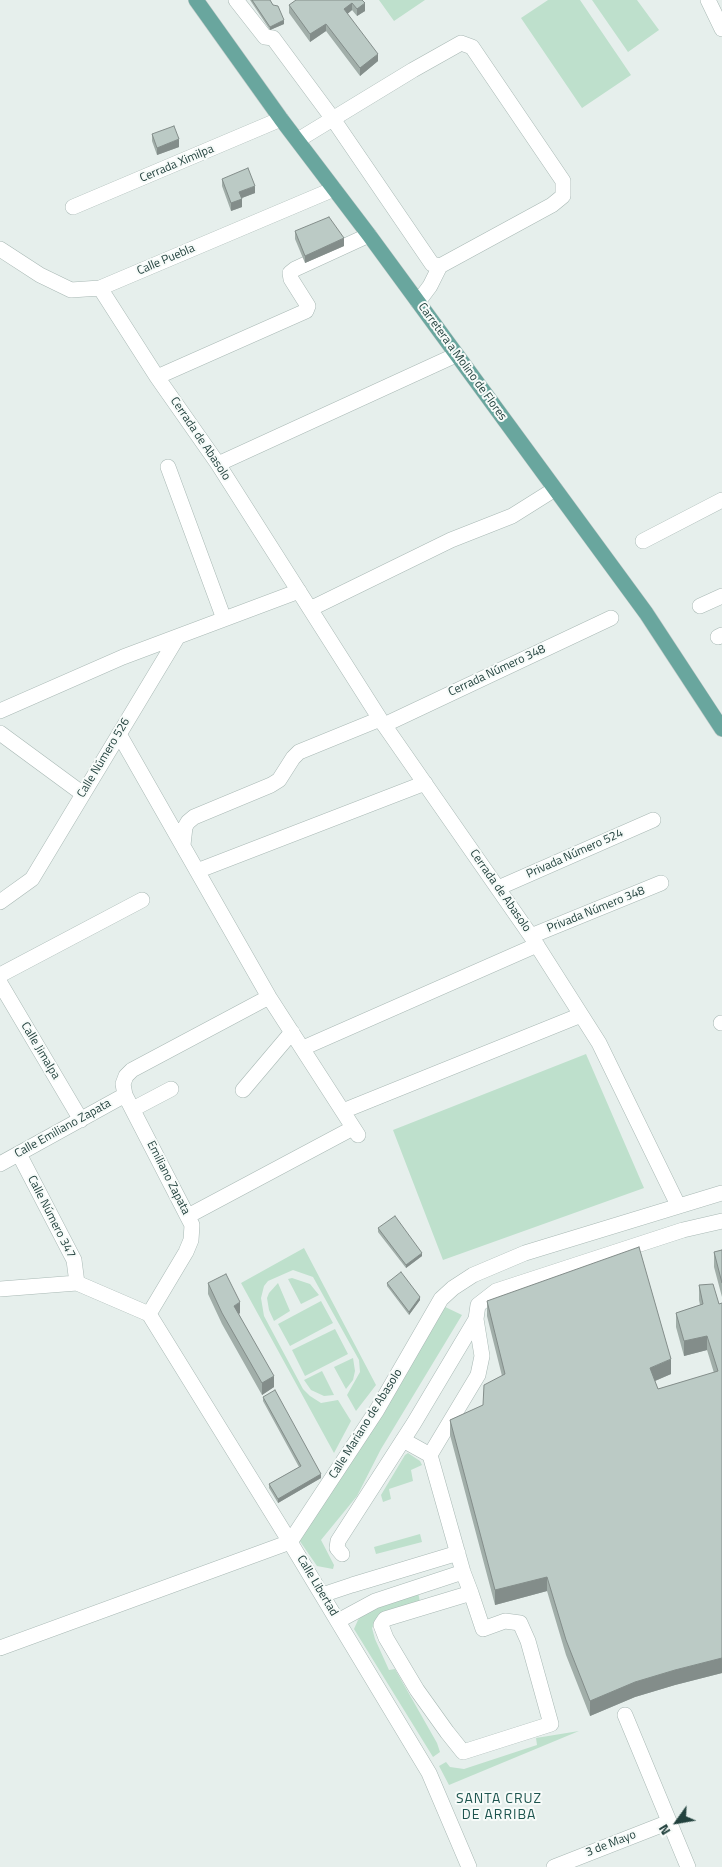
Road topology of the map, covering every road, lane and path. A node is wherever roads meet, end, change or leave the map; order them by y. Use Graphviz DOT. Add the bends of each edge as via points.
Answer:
graph roads {
  1 [pos="196,0"];
  2 [pos="236,0"];
  3 [pos="708,0"];
  4 [pos="722,29"];
  5 [pos="281,119"];
  6 [pos="333,119"];
  7 [pos="298,140"];
  8 [pos="334,189"];
  9 [pos="73,207"];
  10 [pos="369,235"];
  11 [pos="0,249"];
  12 [pos="440,266"];
  13 [pos="100,288"];
  14 [pos="418,302"];
  15 [pos="456,355"];
  16 [pos="157,377"];
  17 [pos="218,464"];
  18 [pos="168,468"];
  19 [pos="555,489"];
  20 [pos="722,500"];
  21 [pos="643,541"];
  22 [pos="299,591"];
  23 [pos="722,596"];
  24 [pos="700,606"];
  25 [pos="310,609"];
  26 [pos="611,618"];
  27 [pos="224,619"];
  28 [pos="177,638"];
  29 [pos="0,711"];
  30 [pos="382,722"];
  31 [pos="722,729"];
  32 [pos="0,733"];
  33 [pos="119,734"];
  34 [pos="425,783"];
  35 [pos="83,794"];
  36 [pos="653,820"];
  37 [pos="183,845"];
  38 [pos="197,871"];
  39 [pos="661,883"];
  40 [pos="498,888"];
  41 [pos="142,900"];
  42 [pos="0,902"];
  43 [pos="534,941"];
  44 [pos="0,975"];
  45 [pos="0,983"];
  46 [pos="269,997"];
  47 [pos="581,1015"];
  48 [pos="292,1032"];
  49 [pos="303,1048"];
  50 [pos="171,1089"];
  51 [pos="243,1090"];
  52 [pos="125,1095"];
  53 [pos="133,1109"];
  54 [pos="343,1111"];
  55 [pos="80,1120"];
  56 [pos="19,1154"];
  57 [pos="0,1164"];
  58 [pos="722,1193"];
  59 [pos="678,1205"];
  60 [pos="188,1216"];
  61 [pos="722,1221"];
  62 [pos="77,1283"];
  63 [pos="0,1289"];
  64 [pos="149,1314"];
  65 [pos="476,1319"];
  66 [pos="403,1440"];
  67 [pos="430,1455"];
  68 [pos="290,1542"];
  69 [pos="342,1554"];
  70 [pos="458,1554"];
  71 [pos="463,1572"];
  72 [pos="471,1593"];
  73 [pos="322,1596"];
  74 [pos="338,1621"];
  75 [pos="0,1648"];
  76 [pos="625,1715"];
  77 [pos="669,1822"];
  78 [pos="469,1867"];
  79 [pos="554,1867"];
  80 [pos="688,1867"];
  1 -- 5 [label="main road, Carretera a Molino de Flores"];
  2 -- 6 [label="street" via="266,37 273,38"];
  3 -- 4 [label="street"];
  5 -- 7 [label="main road, Carretera a Molino de Flores"];
  5 -- 9 [label="street, Cerrada Ximilpa"];
  6 -- 7 [label="street"];
  6 -- 12 [label="street" via="432,264"];
  6 -- 12 [label="street" via="461,43 472,47 563,181 563,196"];
  7 -- 8 [label="main road, Carretera a Molino de Flores"];
  8 -- 10 [label="main road, Carretera a Molino de Flores"];
  8 -- 13 [label="street, Calle Puebla"];
  10 -- 14 [label="main road, Carretera a Molino de Flores"];
  10 -- 16 [label="street" via="290,273 308,306 306,311"];
  11 -- 13 [label="street, Calle Puebla" via="71,290"];
  12 -- 14 [label="street"];
  13 -- 16 [label="street, Cerrada de Abasolo"];
  14 -- 15 [label="main road, Carretera a Molino de Flores"];
  15 -- 17 [label="street"];
  15 -- 19 [label="main road, Carretera a Molino de Flores"];
  16 -- 17 [label="street, Cerrada de Abasolo"];
  17 -- 22 [label="street, Cerrada de Abasolo"];
  18 -- 27 [label="street"];
  19 -- 25 [label="street" via="512,516 451,540"];
  19 -- 31 [label="main road, Carretera a Molino de Flores" via="646,613"];
  20 -- 21 [label="street"];
  22 -- 25 [label="street, Cerrada de Abasolo"];
  22 -- 27 [label="street"];
  23 -- 24 [label="street"];
  25 -- 30 [label="street, Cerrada de Abasolo"];
  26 -- 30 [label="street, Cerrada Número 348"];
  27 -- 28 [label="street"];
  28 -- 29 [label="street" via="123,657"];
  28 -- 33 [label="street, Calle Número 526"];
  30 -- 34 [label="street, Cerrada de Abasolo"];
  30 -- 37 [label="street, Cerrada Número 348" via="299,752 279,780 271,785 194,817 185,827"];
  32 -- 35 [label="street"];
  33 -- 35 [label="street, Calle Número 526"];
  33 -- 37 [label="street"];
  34 -- 38 [label="street"];
  34 -- 40 [label="street, Cerrada de Abasolo"];
  35 -- 42 [label="street, Calle Número 526" via="32,879"];
  36 -- 40 [label="street, Privada Número 524"];
  37 -- 38 [label="street"];
  38 -- 46 [label="street"];
  39 -- 43 [label="street, Privada Número 348"];
  40 -- 43 [label="street, Cerrada de Abasolo"];
  41 -- 44 [label="street"];
  43 -- 47 [label="street, Cerrada de Abasolo"];
  43 -- 49 [label="street, Privada Número 348"];
  45 -- 55 [label="street, Calle Jimalpa"];
  46 -- 48 [label="street"];
  46 -- 52 [label="street" via="132,1070 123,1084"];
  47 -- 54 [label="street"];
  47 -- 59 [label="street, Cerrada de Abasolo" via="611,1064"];
  48 -- 49 [label="street"];
  48 -- 51 [label="street"];
  49 -- 54 [label="street"];
  50 -- 53 [label="street"];
  52 -- 53 [label="street, Emiliano Zapata"];
  52 -- 55 [label="street, Calle Emiliano Zapata"];
  53 -- 60 [label="street, Emiliano Zapata"];
  54 -- 60 [label="street" via="355,1131"];
  55 -- 56 [label="street, Calle Emiliano Zapata"];
  56 -- 57 [label="street, Calle Emiliano Zapata"];
  56 -- 62 [label="street, Calle Número 347" via="74,1260"];
  58 -- 59 [label="street, Calle Mariano de Abasolo"];
  59 -- 68 [label="street, Calle Mariano de Abasolo" via="525,1253 473,1275 453,1288 441,1299 372,1418"];
  60 -- 64 [label="street, Emiliano Zapata" via="192,1225 191,1240"];
  61 -- 65 [label="street" via="683,1230 496,1291 478,1305"];
  62 -- 63 [label="street"];
  62 -- 64 [label="street"];
  64 -- 68 [label="street, Calle Libertad"];
  65 -- 66 [label="street"];
  65 -- 67 [label="street" via="482,1356 478,1375"];
  66 -- 67 [label="street"];
  66 -- 69 [label="street" via="338,1540 337,1548"];
  67 -- 70 [label="street"];
  68 -- 73 [label="street, Calle Libertad"];
  68 -- 75 [label="street"];
  70 -- 71 [label="street"];
  70 -- 73 [label="street"];
  71 -- 72 [label="street"];
  71 -- 74 [label="street" via="375,1601"];
  72 -- 72 [label="street" via="483,1629 505,1621 520,1623 551,1724 463,1752 417,1690 381,1625 386,1619"];
  73 -- 74 [label="street, Calle Libertad"];
  74 -- 78 [label="street, Calle Libertad" via="429,1773"];
  76 -- 77 [label="street"];
  77 -- 79 [label="street, 3 de Mayo"];
  77 -- 80 [label="street"];
}
